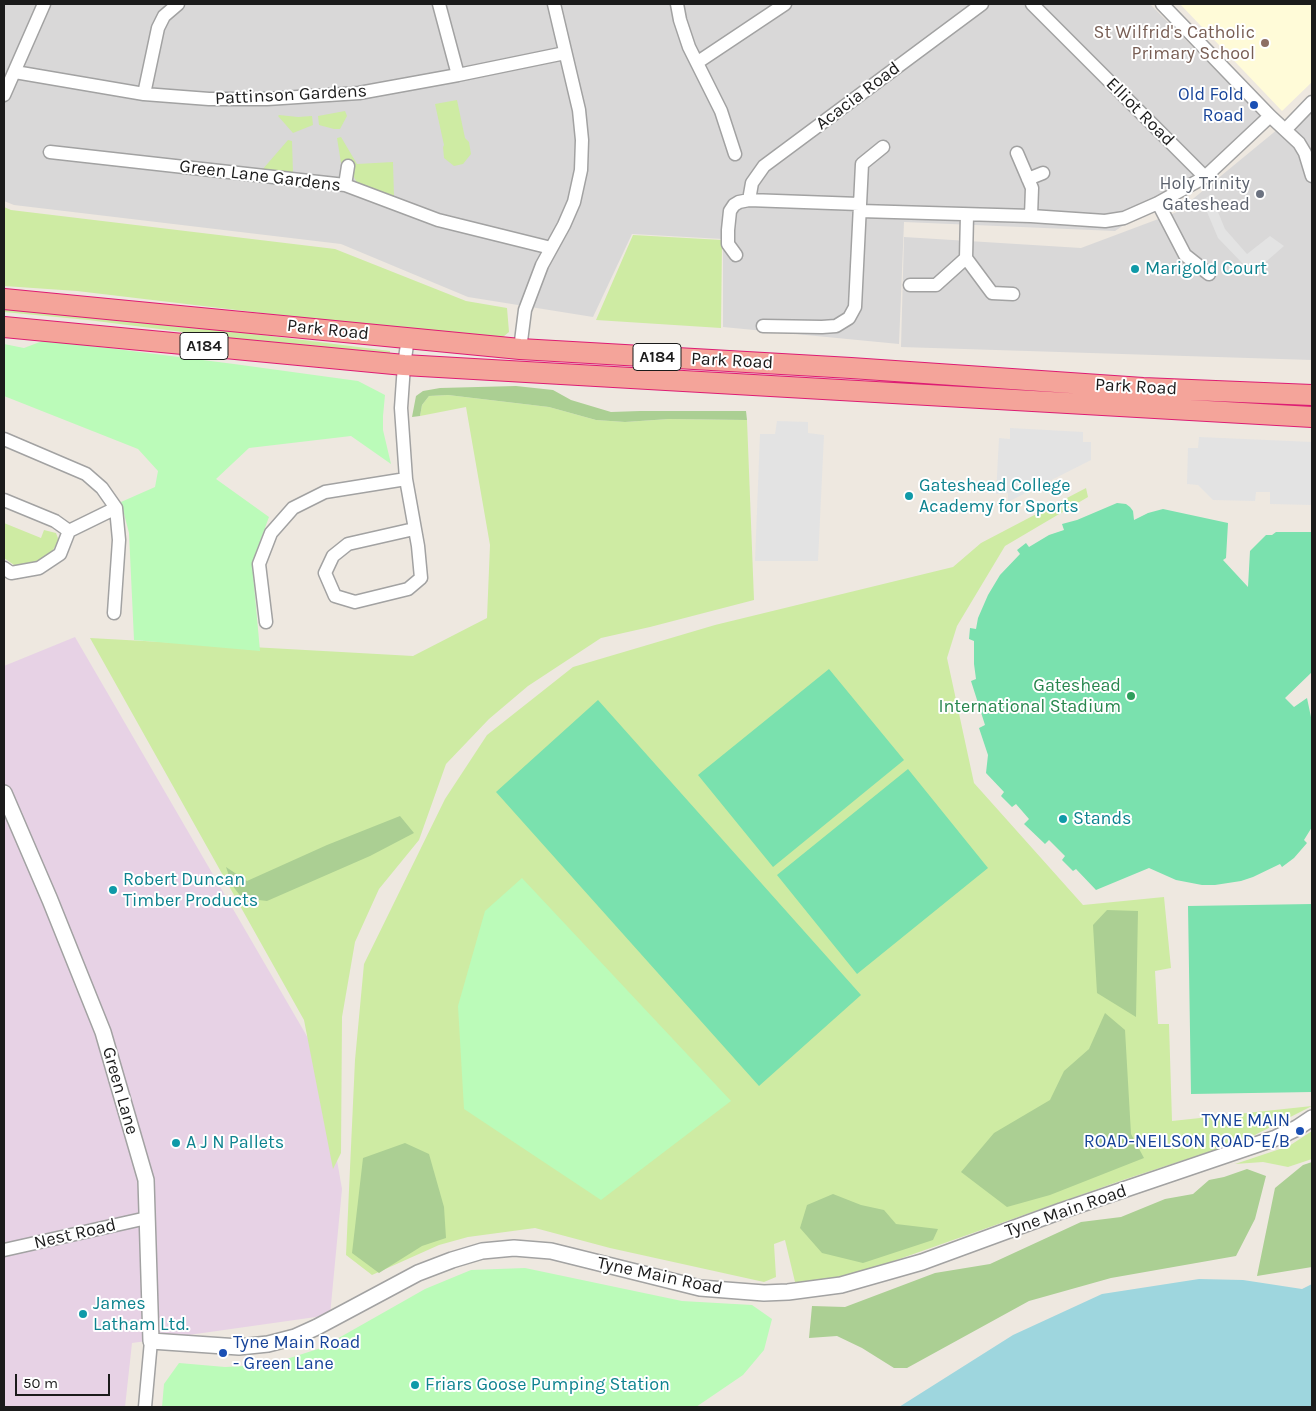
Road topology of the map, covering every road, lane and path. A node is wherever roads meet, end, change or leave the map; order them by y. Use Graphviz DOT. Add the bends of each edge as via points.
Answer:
graph roads {
  1 [pos="44,4"];
  2 [pos="178,4"];
  3 [pos="439,4"];
  4 [pos="554,4"];
  5 [pos="677,4"];
  6 [pos="785,4"];
  7 [pos="982,4"];
  8 [pos="1032,4"];
  9 [pos="1162,4"];
  10 [pos="565,53"];
  11 [pos="698,62"];
  12 [pos="15,72"];
  13 [pos="458,75"];
  14 [pos="144,94"];
  15 [pos="4,95"];
  16 [pos="1312,102"];
  17 [pos="1270,116"];
  18 [pos="1286,129"];
  19 [pos="883,147"];
  20 [pos="50,152"];
  21 [pos="1017,153"];
  22 [pos="735,154"];
  23 [pos="348,166"];
  24 [pos="1043,174"];
  25 [pos="1312,176"];
  26 [pos="1205,177"];
  27 [pos="1028,179"];
  28 [pos="345,185"];
  29 [pos="749,200"];
  30 [pos="1158,203"];
  31 [pos="859,207"];
  32 [pos="967,215"];
  33 [pos="1031,216"];
  34 [pos="551,248"];
  35 [pos="736,255"];
  36 [pos="966,258"];
  37 [pos="1209,274"];
  38 [pos="910,284"];
  39 [pos="1013,294"];
  40 [pos="4,299"];
  41 [pos="763,326"];
  42 [pos="4,327"];
  43 [pos="408,338"];
  44 [pos="520,348"];
  45 [pos="404,365"];
  46 [pos="851,368"];
  47 [pos="849,391"];
  48 [pos="1312,395"];
  49 [pos="1312,417"];
  50 [pos="4,439"];
  51 [pos="406,479"];
  52 [pos="4,500"];
  53 [pos="116,508"];
  54 [pos="414,529"];
  55 [pos="69,531"];
  56 [pos="4,568"];
  57 [pos="114,614"];
  58 [pos="266,622"];
  59 [pos="4,793"];
  60 [pos="1312,1118"];
  61 [pos="147,1218"];
  62 [pos="4,1250"];
  63 [pos="151,1341"];
  64 [pos="145,1407"];
  1 -- 12 [label="street"];
  2 -- 14 [label="street" via="164,16 158,28"];
  3 -- 13 [label="street"];
  4 -- 10 [label="street"];
  5 -- 11 [label="street" via="689,47"];
  6 -- 11 [label="street"];
  7 -- 29 [label="street, Acacia Road" via="764,166 752,182"];
  8 -- 26 [label="street, Elliot Road"];
  9 -- 17 [label="street"];
  10 -- 13 [label="street, Pattinson Gardens"];
  10 -- 34 [label="street" via="579,110 581,170 574,202"];
  11 -- 22 [label="street" via="721,111"];
  12 -- 14 [label="street, Pattinson Gardens"];
  12 -- 15 [label="street"];
  13 -- 14 [label="street, Pattinson Gardens" via="359,93 313,97 209,99"];
  16 -- 18 [label="street"];
  17 -- 18 [label="street"];
  17 -- 26 [label="street"];
  18 -- 25 [label="street" via="1305,152"];
  19 -- 31 [label="street" via="862,164"];
  20 -- 28 [label="street, Green Lane Gardens"];
  21 -- 27 [label="street"];
  23 -- 28 [label="street"];
  24 -- 27 [label="street"];
  26 -- 30 [label="street"];
  27 -- 33 [label="street" via="1032,188"];
  28 -- 34 [label="street, Green Lane Gardens" via="438,220"];
  29 -- 31 [label="street"];
  29 -- 35 [label="street" via="739,202 730,211 728,244"];
  30 -- 33 [label="street" via="1124,218 1105,221"];
  30 -- 37 [label="street" via="1185,256"];
  31 -- 32 [label="street"];
  31 -- 41 [label="street" via="855,307 849,318 836,326 822,328"];
  32 -- 33 [label="street"];
  32 -- 36 [label="street"];
  34 -- 44 [label="street" via="525,310"];
  36 -- 38 [label="street" via="936,285"];
  36 -- 39 [label="street" via="992,293"];
  40 -- 43 [label="highway, Park Road / A184"];
  42 -- 45 [label="highway, Park Road / A184"];
  43 -- 44 [label="highway, Park Road / A184"];
  43 -- 45 [label="street"];
  44 -- 46 [label="highway, Park Road / A184"];
  45 -- 47 [label="highway, Park Road / A184"];
  45 -- 51 [label="street" via="401,408"];
  46 -- 47 [label="highway"];
  46 -- 48 [label="highway, Park Road / A184" via="1143,388"];
  47 -- 49 [label="highway, Park Road / A184"];
  50 -- 53 [label="street" via="86,474 102,488"];
  51 -- 54 [label="street"];
  51 -- 58 [label="street" via="326,492 293,508 270,533 259,564"];
  52 -- 55 [label="street"];
  53 -- 55 [label="street"];
  53 -- 57 [label="street" via="119,540"];
  54 -- 54 [label="street" via="421,578 408,590 355,602 335,596 326,573 333,556 348,544"];
  55 -- 56 [label="street" via="60,554 39,568 11,573"];
  59 -- 61 [label="street, Green Lane" via="103,1032 146,1180"];
  60 -- 63 [label="street, Tyne Main Road" via="1266,1141 922,1262 841,1286 764,1293 700,1288 551,1251 514,1248 482,1251 418,1273 296,1337 239,1347"];
  61 -- 62 [label="street, Nest Road"];
  61 -- 63 [label="street, Green Lane"];
  63 -- 64 [label="street, Green Lane"];
}
